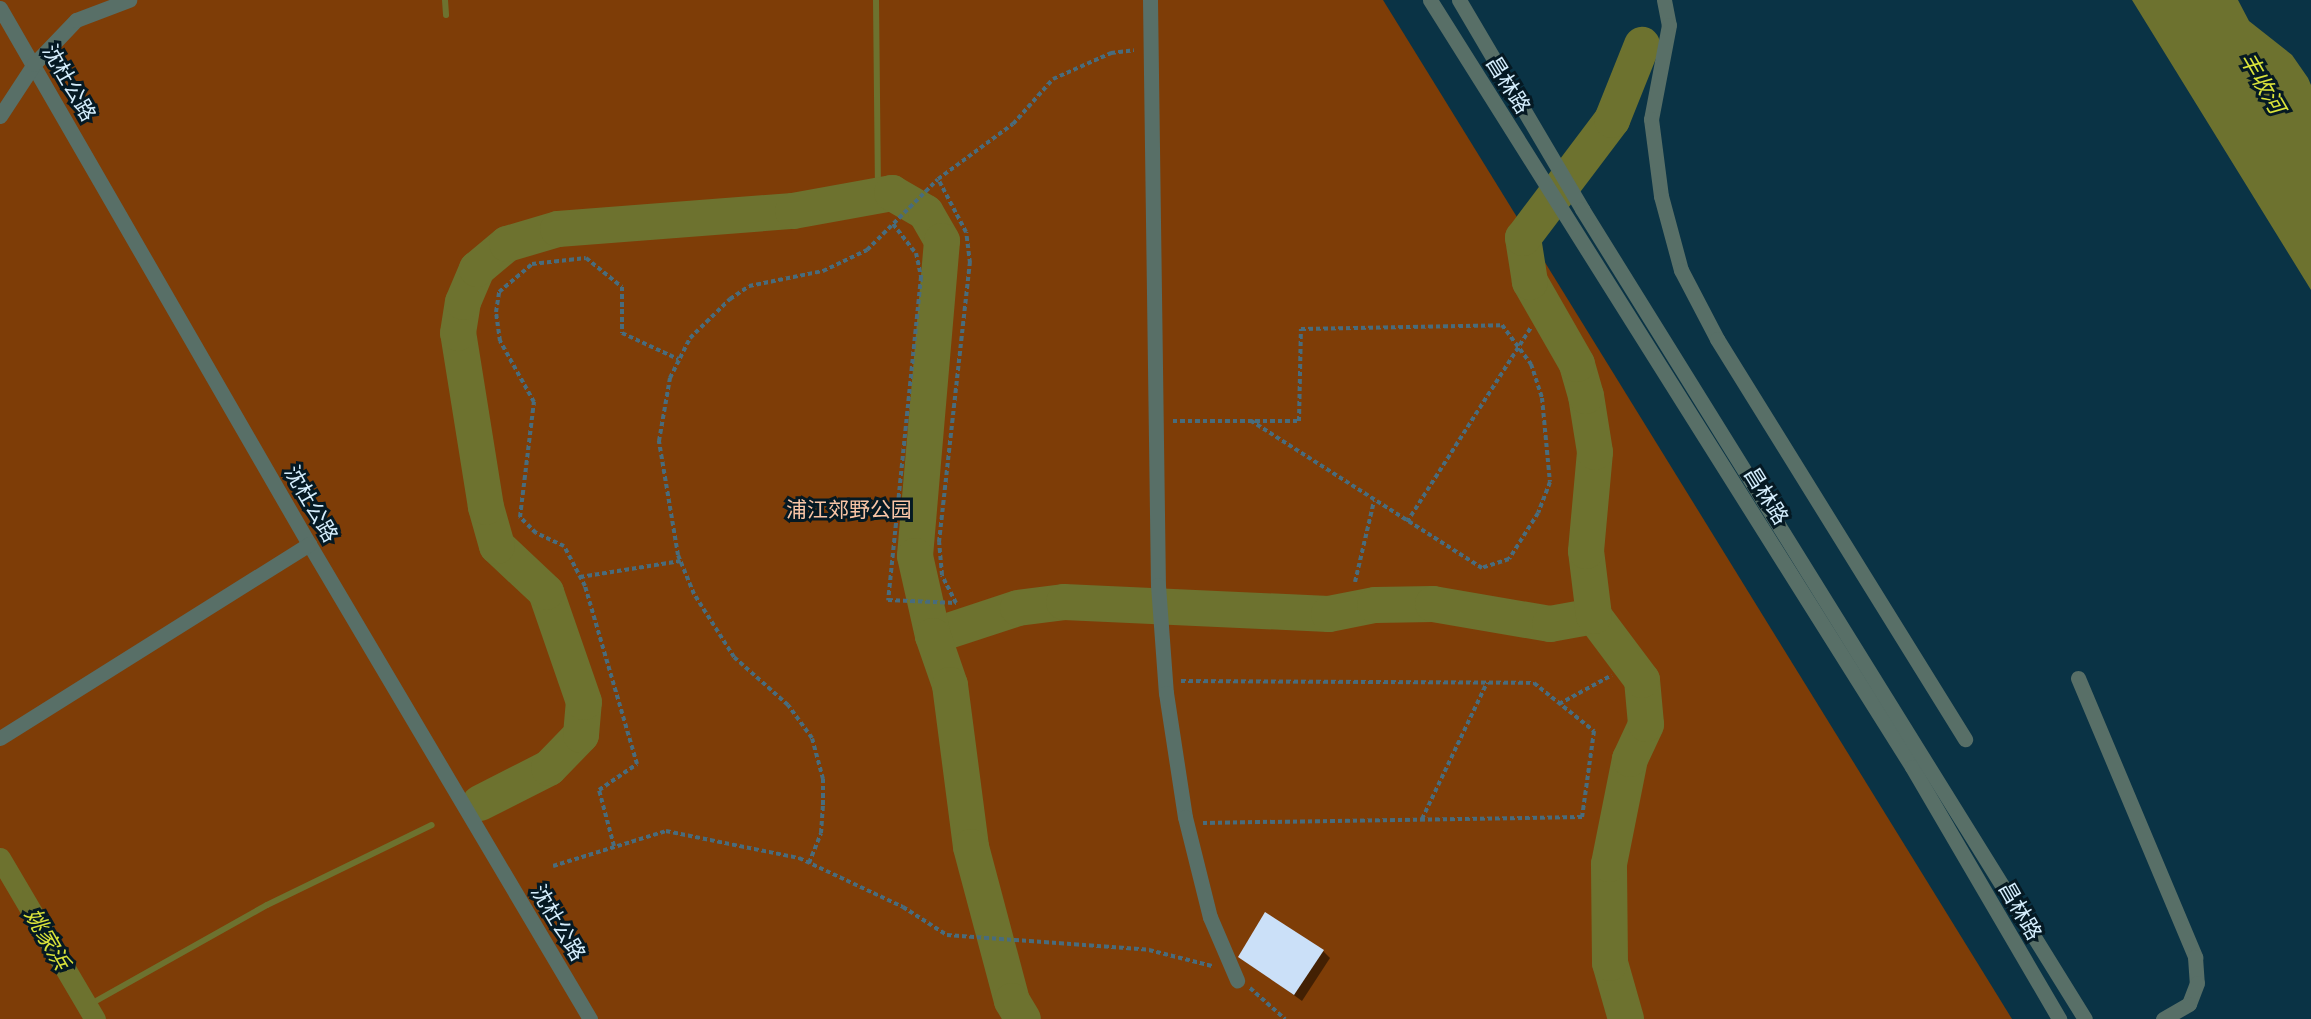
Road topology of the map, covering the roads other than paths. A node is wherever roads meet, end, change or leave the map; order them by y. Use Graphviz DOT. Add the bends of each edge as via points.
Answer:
graph roads {
  1 [pos="129,0"];
  2 [pos="1150,0"];
  3 [pos="1430,0"];
  4 [pos="1459,0"];
  5 [pos="1664,0"];
  6 [pos="0,8"];
  7 [pos="34,64"];
  8 [pos="0,116"];
  9 [pos="309,544"];
  10 [pos="2078,678"];
  11 [pos="0,738"];
  12 [pos="1965,739"];
  13 [pos="1237,980"];
  14 [pos="590,1019"];
  15 [pos="2059,1019"];
  16 [pos="2085,1019"];
  17 [pos="2163,1019"];
  1 -- 7 [label="street" via="76,20"];
  2 -- 13 [label="street" via="1158,585 1165,681 1186,824 1210,917"];
  3 -- 15 [label="street, 昌林路" via="1911,767"];
  4 -- 16 [label="street, 昌林路" via="1582,209"];
  5 -- 12 [label="street" via="1669,25 1651,119 1661,196 1681,270 1717,339"];
  6 -- 7 [label="street, 沈杜公路"];
  7 -- 8 [label="street"];
  7 -- 9 [label="street, 沈杜公路"];
  9 -- 11 [label="street"];
  9 -- 14 [label="street, 沈杜公路"];
  10 -- 17 [label="street" via="2195,957 2197,983 2188,1004"];
}
